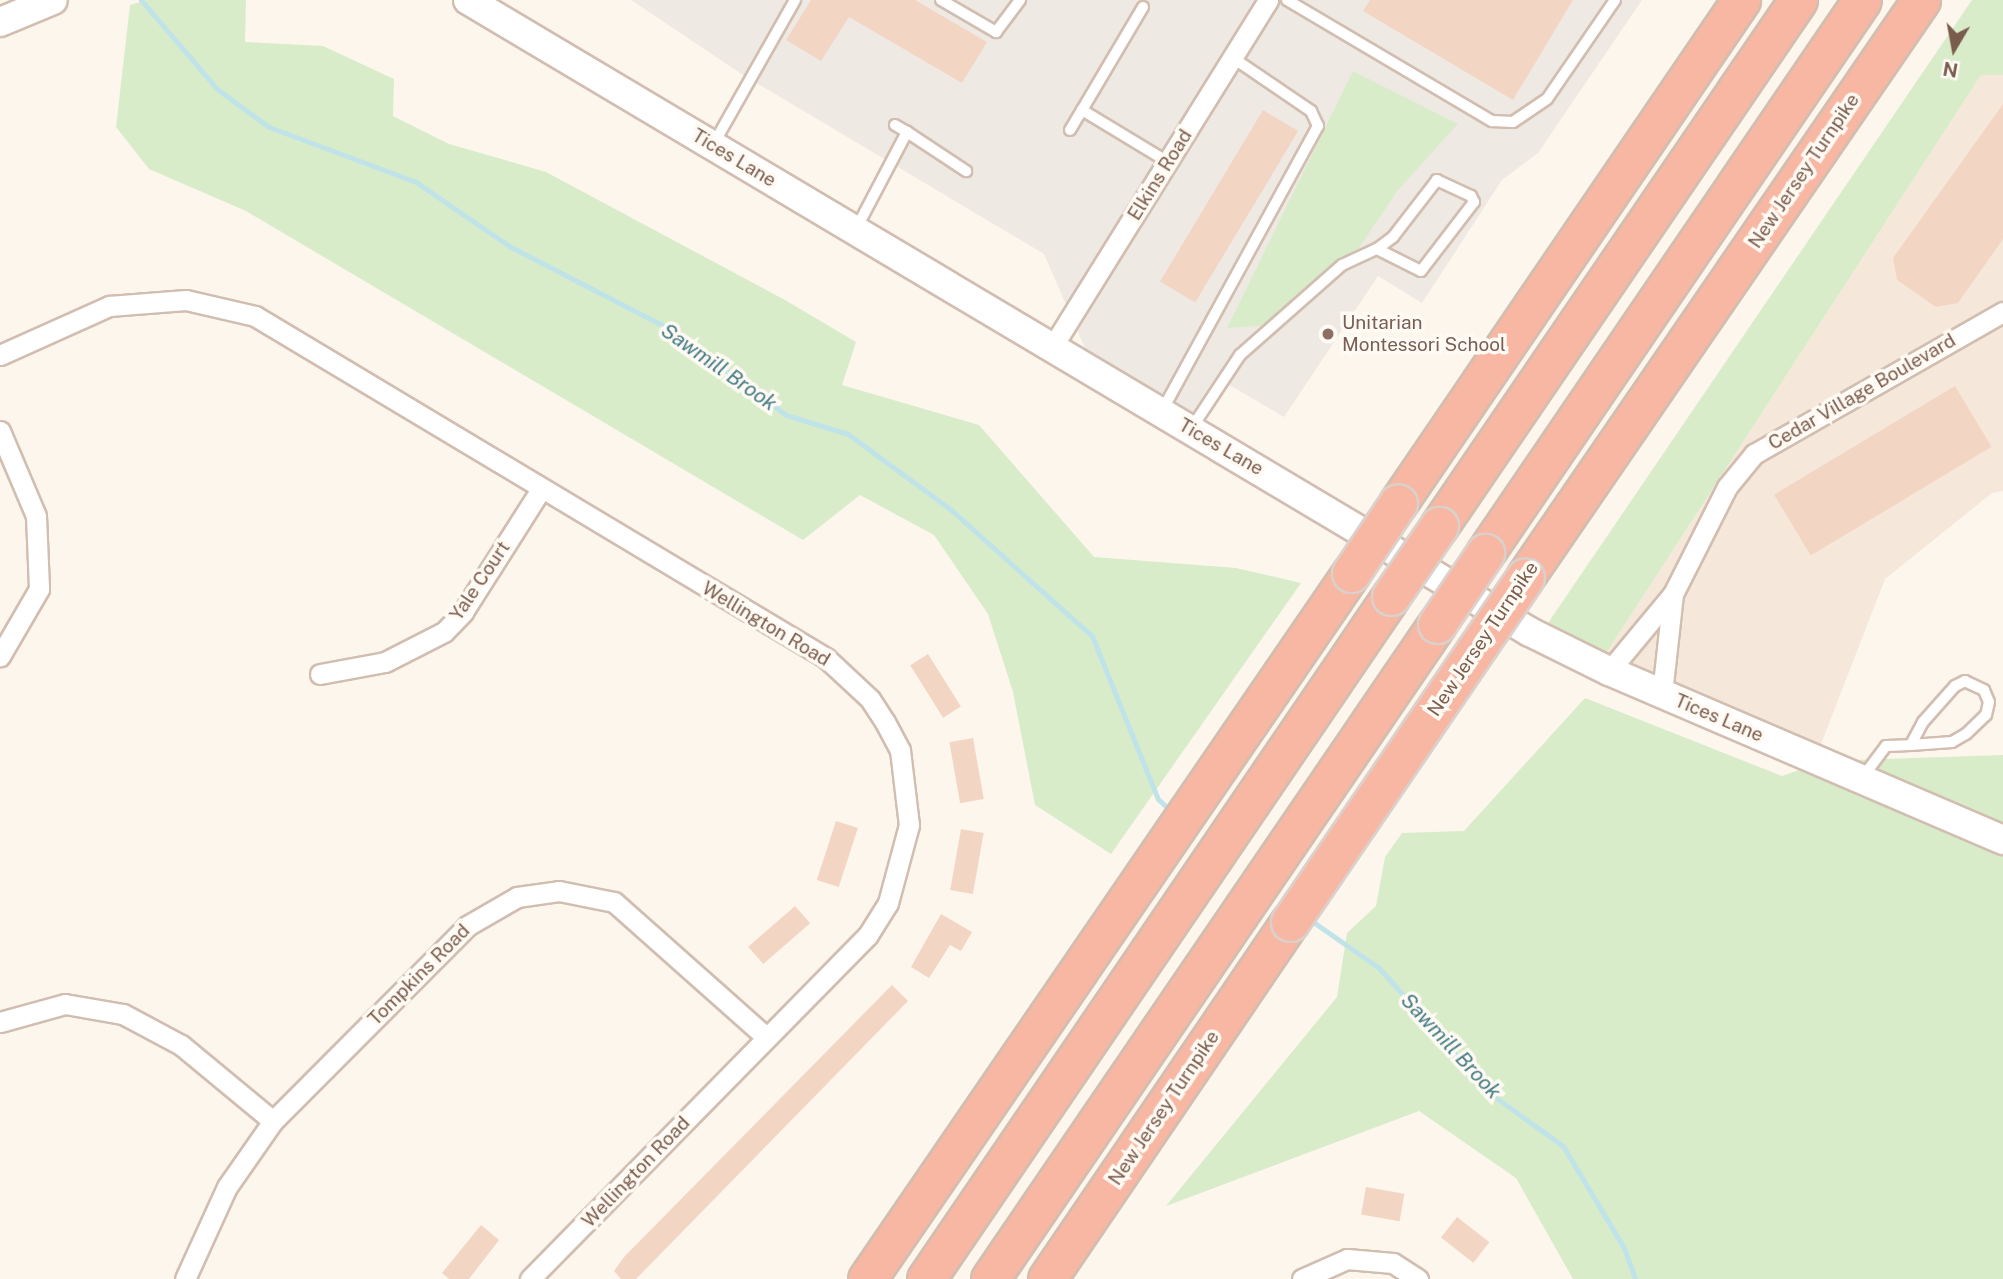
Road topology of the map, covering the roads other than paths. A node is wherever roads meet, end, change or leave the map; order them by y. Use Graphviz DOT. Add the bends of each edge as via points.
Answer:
graph roads {
  1 [pos="53,0"];
  2 [pos="795,0"];
  3 [pos="941,0"];
  4 [pos="1020,0"];
  5 [pos="1268,0"];
  6 [pos="1287,0"];
  7 [pos="1615,0"];
  8 [pos="1741,0"];
  9 [pos="1798,0"];
  10 [pos="1862,0"];
  11 [pos="1921,0"];
  12 [pos="484,3"];
  13 [pos="1143,7"];
  14 [pos="0,22"];
  15 [pos="1233,58"];
  16 [pos="1082,110"];
  17 [pos="895,125"];
  18 [pos="1070,130"];
  19 [pos="907,132"];
  20 [pos="713,145"];
  21 [pos="1168,162"];
  22 [pos="966,171"];
  23 [pos="856,230"];
  24 [pos="1377,249"];
  25 [pos="2002,311"];
  26 [pos="1051,349"];
  27 [pos="0,355"];
  28 [pos="1160,412"];
  29 [pos="1191,430"];
  30 [pos="0,431"];
  31 [pos="541,489"];
  32 [pos="1673,594"];
  33 [pos="0,656"];
  34 [pos="1609,671"];
  35 [pos="320,674"];
  36 [pos="1662,693"];
  37 [pos="1910,745"];
  38 [pos="1862,779"];
  39 [pos="2003,840"];
  40 [pos="0,1022"];
  41 [pos="766,1037"];
  42 [pos="273,1121"];
  43 [pos="185,1279"];
  44 [pos="530,1279"];
  45 [pos="867,1279"];
  46 [pos="926,1279"];
  47 [pos="990,1279"];
  48 [pos="1047,1279"];
  49 [pos="1302,1279"];
  50 [pos="1418,1279"];
  1 -- 14 [label="street"];
  2 -- 20 [label="lane"];
  3 -- 4 [label="lane" via="996,32"];
  5 -- 15 [label="street, Elkins Road"];
  6 -- 7 [label="lane" via="1492,121 1513,122 1547,99"];
  8 -- 45 [label="highway, bridge"];
  9 -- 46 [label="highway, bridge"];
  10 -- 47 [label="highway, bridge"];
  11 -- 48 [label="highway, New Jersey Turnpike, bridge"];
  12 -- 20 [label="street, Tices Lane"];
  13 -- 16 [label="lane"];
  15 -- 21 [label="street, Elkins Road"];
  15 -- 28 [label="lane" via="1311,111 1318,126"];
  16 -- 18 [label="lane"];
  16 -- 21 [label="lane"];
  17 -- 19 [label="lane"];
  19 -- 22 [label="lane"];
  19 -- 23 [label="lane"];
  20 -- 23 [label="street, Tices Lane"];
  21 -- 26 [label="street, Elkins Road"];
  23 -- 26 [label="street, Tices Lane"];
  24 -- 24 [label="lane" via="1420,271 1474,202 1471,196 1437,180 1393,237"];
  24 -- 29 [label="lane" via="1342,265 1240,355"];
  25 -- 32 [label="street, Cedar Village Boulevard" via="1754,454 1727,487"];
  26 -- 28 [label="street, Tices Lane"];
  27 -- 31 [label="street, Wellington Road" via="109,306 186,300 255,316"];
  28 -- 29 [label="street, Tices Lane"];
  29 -- 34 [label="street, Tices Lane" via="1530,632"];
  30 -- 33 [label="street" via="36,516 39,589"];
  31 -- 35 [label="street, Yale Court" via="463,612 444,632 385,662"];
  31 -- 41 [label="street, Wellington Road" via="826,658 870,699 900,750 909,825 888,903 867,936"];
  32 -- 34 [label="street, Cedar Village Boulevard"];
  32 -- 36 [label="street, Cedar Village Boulevard"];
  34 -- 36 [label="street, Tices Lane"];
  36 -- 38 [label="street, Tices Lane"];
  37 -- 37 [label="lane" via="1952,742 1973,729 1986,715 1989,702 1984,690 1965,681 1955,686 1923,722"];
  37 -- 38 [label="lane" via="1886,746"];
  38 -- 39 [label="street, Tices Lane"];
  40 -- 42 [label="street" via="65,1004 123,1014 181,1045"];
  41 -- 42 [label="street, Tompkins Road" via="614,902 584,892 538,891 517,897 467,926"];
  41 -- 44 [label="street, Wellington Road"];
  42 -- 43 [label="street, Tompkins Road" via="227,1187"];
  49 -- 50 [label="street" via="1347,1259 1393,1263"];
}
